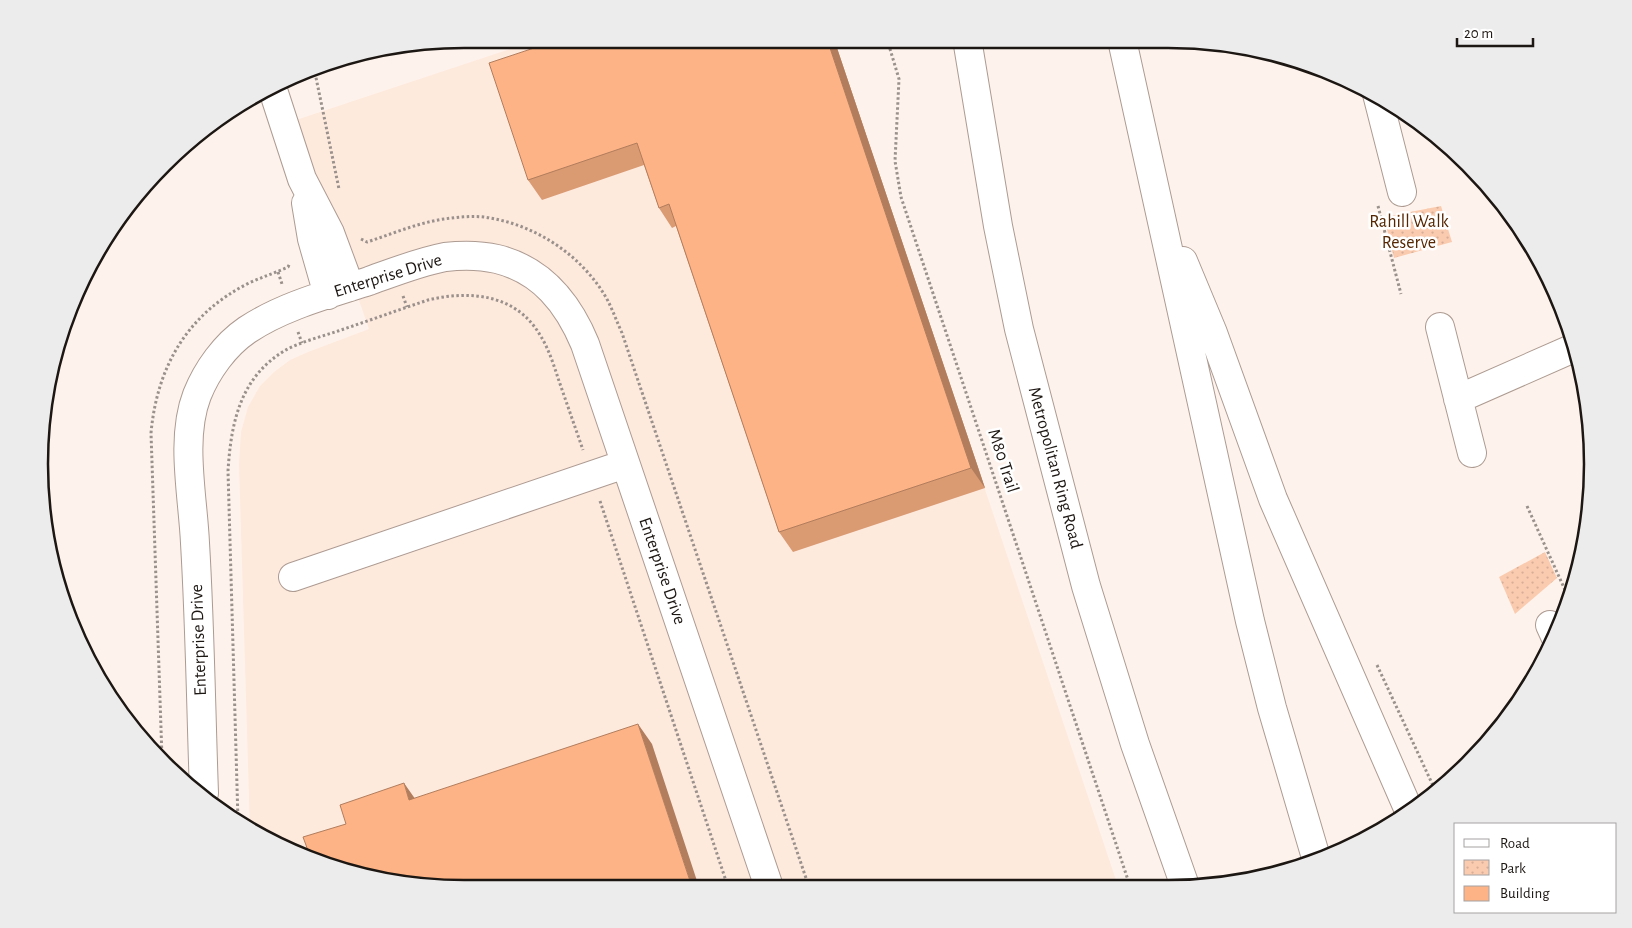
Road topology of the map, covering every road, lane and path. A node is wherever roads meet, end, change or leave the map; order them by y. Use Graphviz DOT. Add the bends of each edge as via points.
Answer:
graph roads {
  1 [pos="890,48"];
  2 [pos="968,48"];
  3 [pos="1124,48"];
  4 [pos="315,75"];
  5 [pos="274,93"];
  6 [pos="1379,105"];
  7 [pos="1155,193"];
  8 [pos="1389,195"];
  9 [pos="341,198"];
  10 [pos="339,291"];
  11 [pos="1401,294"];
  12 [pos="1440,327"];
  13 [pos="1568,350"];
  14 [pos="1458,399"];
  15 [pos="1472,453"];
  16 [pos="625,464"];
  17 [pos="1527,506"];
  18 [pos="293,577"];
  19 [pos="1565,589"];
  20 [pos="204,789"];
  21 [pos="1406,805"];
  22 [pos="1315,853"];
  23 [pos="767,880"];
  24 [pos="1128,880"];
  25 [pos="1183,880"];
  1 -- 24 [label="path, M80 Trail" via="900,79 896,161 901,197"];
  2 -- 25 [label="main road, Metropolitan Ring Road" via="998,226 1021,338 1064,506 1135,744"];
  3 -- 7 [label="main road"];
  4 -- 9 [label="path"];
  5 -- 10 [label="main road" via="302,179 312,239"];
  6 -- 8 [label="main road"];
  7 -- 21 [label="main road" via="1213,333 1273,499"];
  7 -- 22 [label="main road" via="1250,621"];
  8 -- 11 [label="path"];
  10 -- 16 [label="main road, Enterprise Drive" via="425,262 460,256 498,260 534,276 549,288 574,319"];
  10 -- 20 [label="main road, Enterprise Drive" via="289,308 246,330 231,343 207,374 191,415 189,465"];
  12 -- 14 [label="main road"];
  13 -- 14 [label="main road"];
  14 -- 15 [label="main road"];
  16 -- 18 [label="main road"];
  16 -- 23 [label="main road, Enterprise Drive"];
  17 -- 19 [label="path"];
}
